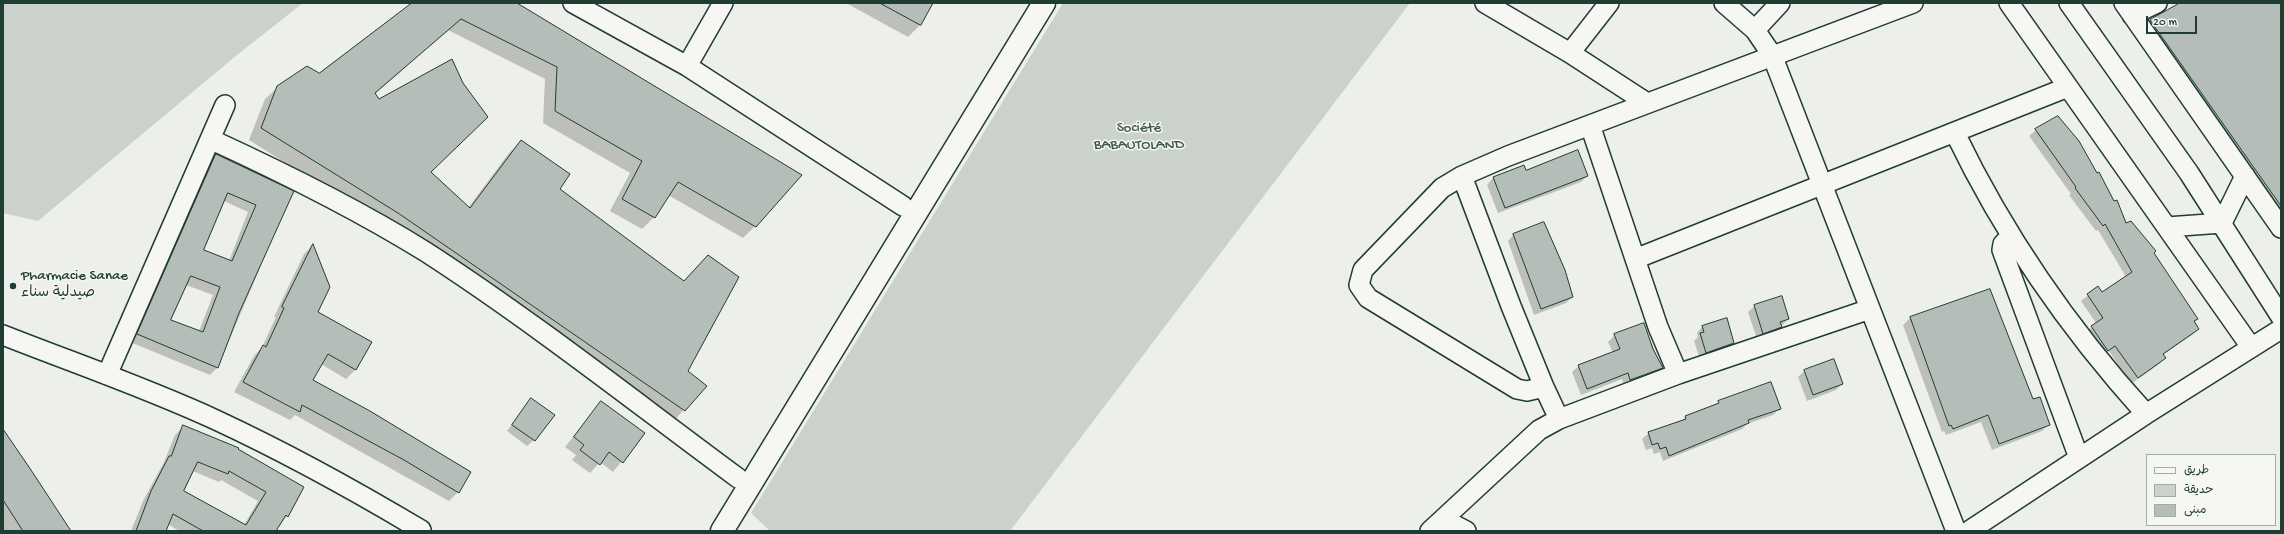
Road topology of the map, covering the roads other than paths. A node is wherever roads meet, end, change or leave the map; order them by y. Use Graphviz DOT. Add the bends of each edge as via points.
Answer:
graph roads {
  1 [pos="573,3"];
  2 [pos="723,3"];
  3 [pos="1028,3"];
  4 [pos="1044,3"];
  5 [pos="1485,3"];
  6 [pos="1609,3"];
  7 [pos="1724,3"];
  8 [pos="1780,3"];
  9 [pos="1912,3"];
  10 [pos="2009,3"];
  11 [pos="2069,3"];
  12 [pos="2157,3"];
  13 [pos="2128,9"];
  14 [pos="1755,30"];
  15 [pos="1570,53"];
  16 [pos="1772,55"];
  17 [pos="687,66"];
  18 [pos="2068,87"];
  19 [pos="1647,103"];
  20 [pos="225,105"];
  21 [pos="1590,125"];
  22 [pos="1955,133"];
  23 [pos="210,139"];
  24 [pos="1462,176"];
  25 [pos="2245,176"];
  26 [pos="1821,186"];
  27 [pos="903,206"];
  28 [pos="2222,223"];
  29 [pos="2167,227"];
  30 [pos="2281,228"];
  31 [pos="2010,236"];
  32 [pos="1635,259"];
  33 [pos="1870,309"];
  34 [pos="2281,317"];
  35 [pos="2281,329"];
  36 [pos="3,335"];
  37 [pos="2251,346"];
  38 [pos="1678,374"];
  39 [pos="107,375"];
  40 [pos="1544,387"];
  41 [pos="2146,414"];
  42 [pos="1560,420"];
  43 [pos="2079,458"];
  44 [pos="738,478"];
  45 [pos="1437,525"];
  46 [pos="421,530"];
  47 [pos="706,531"];
  48 [pos="722,531"];
  49 [pos="1466,531"];
  50 [pos="1956,531"];
  51 [pos="1969,531"];
  1 -- 17 [label="street"];
  2 -- 17 [label="street"];
  3 -- 27 [label="main road"];
  4 -- 48 [label="main road"];
  5 -- 15 [label="street"];
  6 -- 15 [label="street"];
  7 -- 14 [label="street"];
  8 -- 14 [label="street"];
  9 -- 16 [label="street"];
  10 -- 18 [label="street"];
  11 -- 28 [label="street"];
  12 -- 13 [label="street"];
  13 -- 25 [label="street"];
  14 -- 16 [label="street"];
  15 -- 19 [label="street"];
  16 -- 19 [label="street"];
  16 -- 26 [label="street"];
  17 -- 27 [label="street"];
  18 -- 22 [label="street"];
  18 -- 29 [label="street"];
  19 -- 21 [label="street"];
  20 -- 23 [label="street"];
  21 -- 24 [label="street"];
  21 -- 32 [label="street"];
  22 -- 26 [label="street"];
  22 -- 31 [label="street"];
  23 -- 39 [label="street"];
  23 -- 44 [label="street" via="341,203 425,252 505,307"];
  24 -- 40 [label="street" via="1510,306"];
  24 -- 40 [label="street" via="1442,188 1372,260 1363,270 1359,285 1368,298 1517,389 1527,392"];
  25 -- 28 [label="street"];
  25 -- 30 [label="street"];
  26 -- 32 [label="street"];
  26 -- 33 [label="street"];
  27 -- 44 [label="main road"];
  28 -- 29 [label="street"];
  28 -- 34 [label="street"];
  29 -- 37 [label="street"];
  31 -- 41 [label="street" via="2085,344"];
  31 -- 43 [label="street" via="2002,250"];
  32 -- 38 [label="street" via="1658,327"];
  33 -- 38 [label="street"];
  33 -- 50 [label="street"];
  35 -- 37 [label="street"];
  36 -- 39 [label="street"];
  37 -- 41 [label="street"];
  38 -- 42 [label="street"];
  39 -- 46 [label="street" via="162,396 268,445"];
  40 -- 42 [label="street"];
  41 -- 43 [label="street"];
  42 -- 45 [label="street" via="1539,430"];
  43 -- 51 [label="street"];
  44 -- 47 [label="main road"];
  45 -- 49 [label="street"];
}
